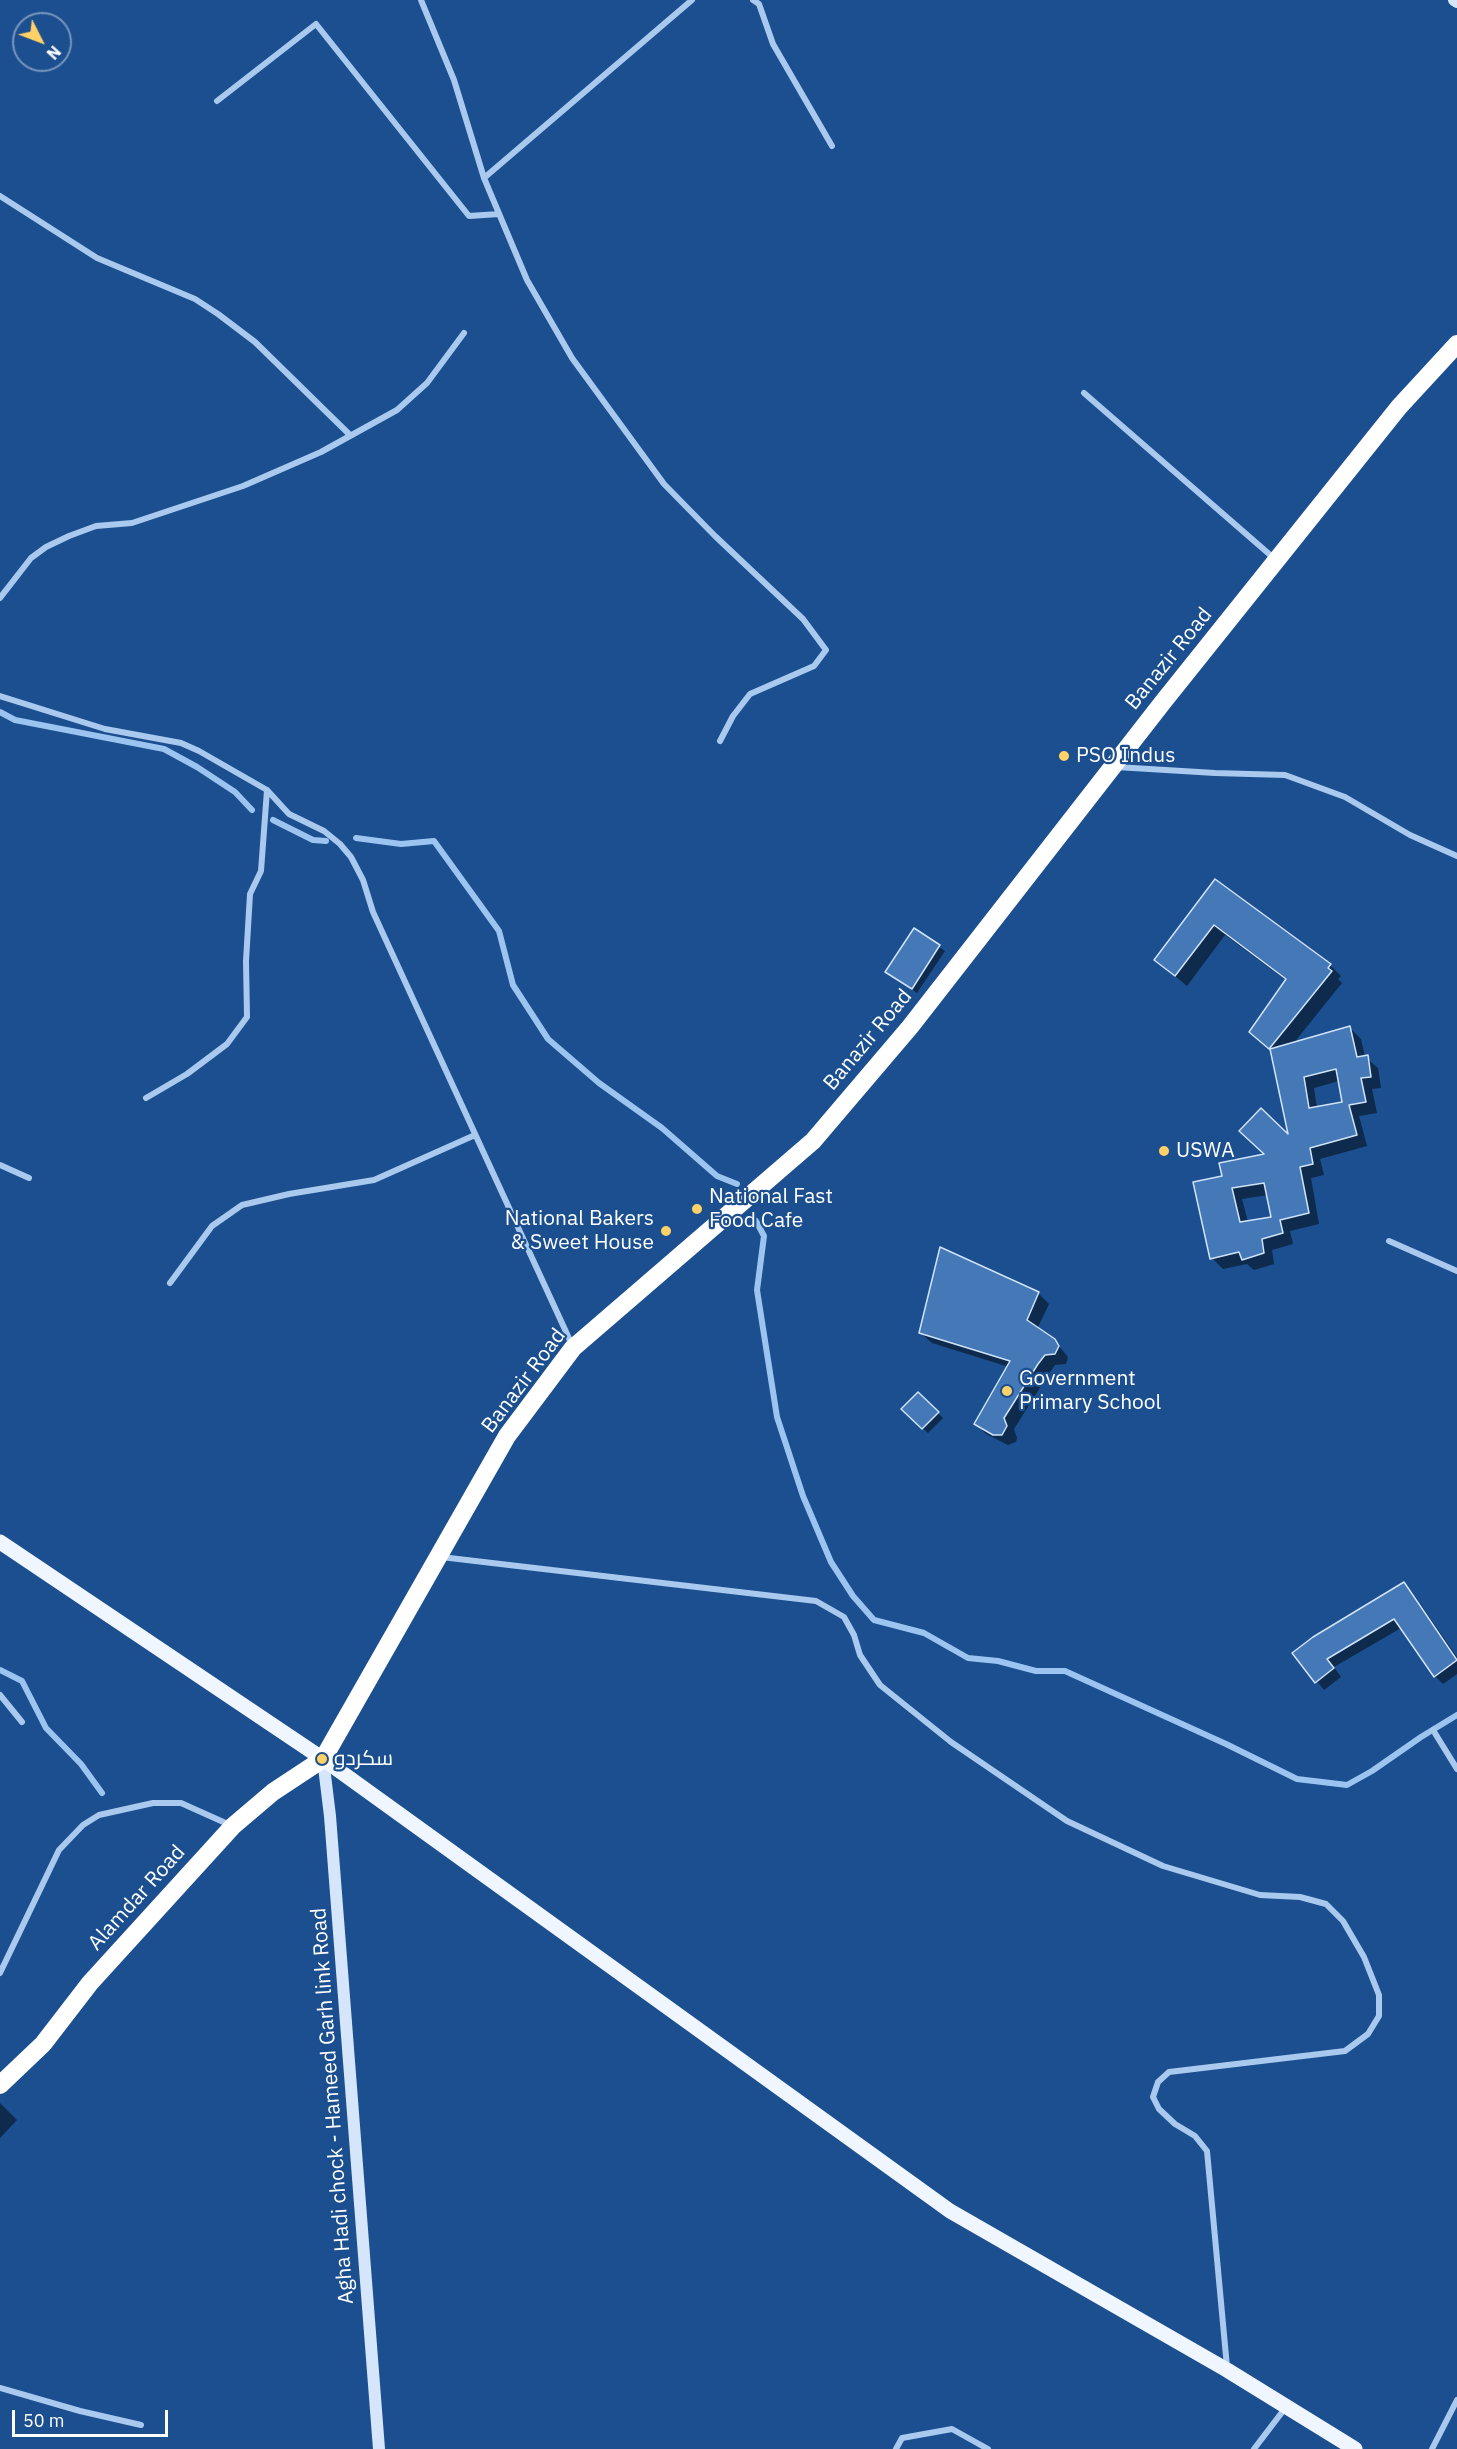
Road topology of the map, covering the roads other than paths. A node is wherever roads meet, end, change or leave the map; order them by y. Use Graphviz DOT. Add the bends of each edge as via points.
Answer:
graph roads {
  1 [pos="421,0"];
  2 [pos="692,0"];
  3 [pos="753,0"];
  4 [pos="217,101"];
  5 [pos="832,146"];
  6 [pos="484,178"];
  7 [pos="0,196"];
  8 [pos="499,214"];
  9 [pos="464,333"];
  10 [pos="1457,344"];
  11 [pos="1084,393"];
  12 [pos="350,435"];
  13 [pos="1276,561"];
  14 [pos="0,597"];
  15 [pos="0,696"];
  16 [pos="720,741"];
  17 [pos="1112,766"];
  18 [pos="267,790"];
  19 [pos="1457,856"];
  20 [pos="146,1098"];
  21 [pos="475,1135"];
  22 [pos="0,1165"];
  23 [pos="29,1178"];
  24 [pos="1389,1241"];
  25 [pos="1457,1271"];
  26 [pos="170,1283"];
  27 [pos="573,1348"];
  28 [pos="0,1542"];
  29 [pos="438,1557"];
  30 [pos="0,1695"];
  31 [pos="22,1722"];
  32 [pos="1433,1730"];
  33 [pos="323,1759"];
  34 [pos="1457,1769"];
  35 [pos="233,1826"];
  36 [pos="0,1972"];
  37 [pos="0,2085"];
  38 [pos="1227,2370"];
  39 [pos="0,2388"];
  40 [pos="1457,2400"];
  41 [pos="1286,2407"];
  42 [pos="141,2425"];
  43 [pos="379,2449"];
  44 [pos="896,2449"];
  45 [pos="988,2449"];
  46 [pos="1254,2449"];
  47 [pos="1355,2449"];
  48 [pos="1432,2449"];
  1 -- 6 [label="street" via="454,80"];
  2 -- 6 [label="street"];
  3 -- 5 [label="street" via="759,4 772,44"];
  4 -- 8 [label="street" via="316,24 469,216"];
  6 -- 8 [label="street"];
  7 -- 12 [label="street" via="97,258 195,299 218,314 255,342"];
  8 -- 16 [label="street" via="527,280 572,358 618,423 664,484 803,619 826,650 814,666 750,694"];
  9 -- 12 [label="street" via="416,395 398,410"];
  10 -- 13 [label="highway, Banazir Road" via="1399,407"];
  11 -- 13 [label="street"];
  12 -- 14 [label="street" via="243,486 132,523 96,526 69,536 31,558"];
  13 -- 17 [label="highway, Banazir Road"];
  15 -- 18 [label="street" via="105,729 181,743"];
  17 -- 19 [label="street" via="1285,775 1345,797 1410,835"];
  17 -- 27 [label="highway, Banazir Road" via="910,1027 813,1142"];
  18 -- 20 [label="street" via="261,871 250,894 247,1017 227,1044"];
  18 -- 21 [label="street" via="289,814 324,831 351,857"];
  21 -- 26 [label="street" via="374,1180 242,1205 212,1226"];
  21 -- 27 [label="street"];
  22 -- 23 [label="street"];
  24 -- 25 [label="street"];
  27 -- 29 [label="highway, Banazir Road" via="507,1437"];
  28 -- 33 [label="main road"];
  29 -- 33 [label="highway, Banazir Road"];
  29 -- 38 [label="street" via="816,1602 844,1617 860,1655 880,1685 951,1742 1067,1821 1163,1866 1260,1895 1300,1897 1326,1904 1342,1921 1364,1957 1379,1995 1379,2016 1368,2034 1345,2052 1169,2072 1158,2082 1153,2097 1159,2109 1195,2136 1206,2151"];
  30 -- 31 [label="street"];
  32 -- 34 [label="street"];
  33 -- 35 [label="highway, Alamdar Road" via="273,1792"];
  33 -- 38 [label="main road" via="950,2211"];
  33 -- 43 [label="main road, Agha Hadi chock - Hameed Garh link Road"];
  35 -- 36 [label="street" via="181,1803 153,1803 99,1815 83,1825 59,1850"];
  35 -- 37 [label="highway, Alamdar Road" via="90,1983 43,2044"];
  38 -- 41 [label="main road"];
  39 -- 42 [label="street"];
  40 -- 48 [label="street"];
  41 -- 46 [label="street"];
  41 -- 47 [label="main road"];
  44 -- 45 [label="street" via="902,2438 952,2429"];
}
